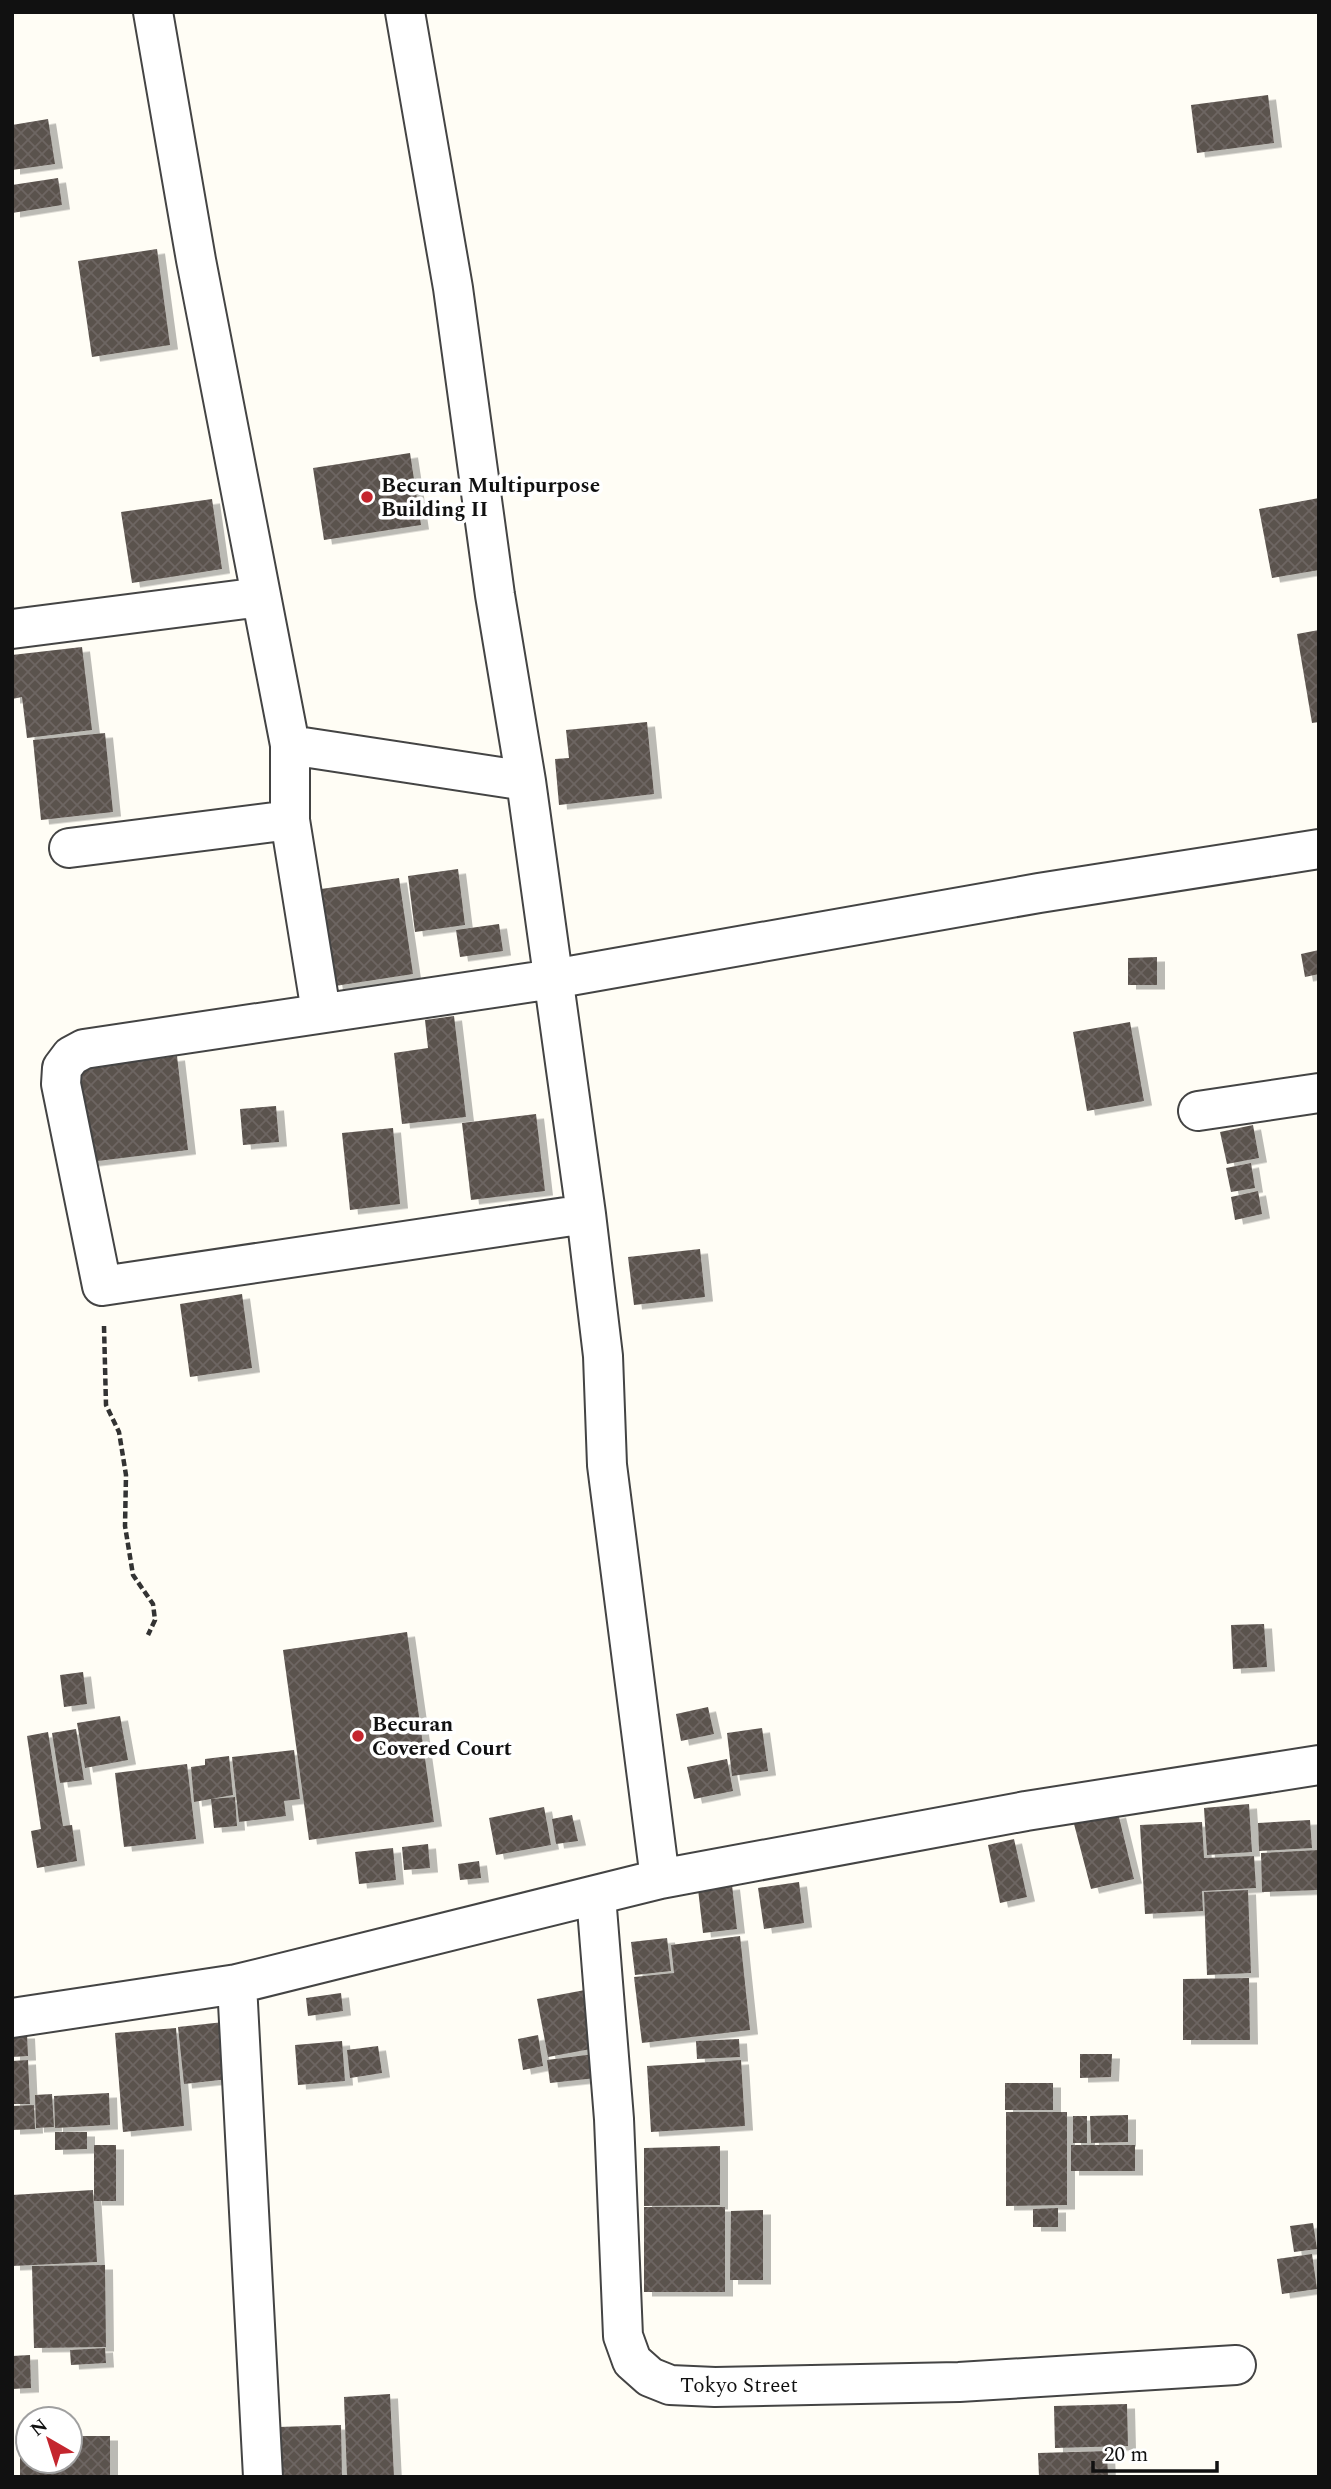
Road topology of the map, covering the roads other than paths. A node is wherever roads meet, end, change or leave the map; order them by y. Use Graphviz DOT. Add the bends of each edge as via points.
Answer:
graph roads {
  1 [pos="153,12"];
  2 [pos="405,12"];
  3 [pos="261,597"];
  4 [pos="12,629"];
  5 [pos="289,745"];
  6 [pos="526,781"];
  7 [pos="290,820"];
  8 [pos="69,848"];
  9 [pos="1319,849"];
  10 [pos="553,979"];
  11 [pos="321,1012"];
  12 [pos="1319,1093"];
  13 [pos="1198,1111"];
  14 [pos="586,1214"];
  15 [pos="1319,1765"];
  16 [pos="660,1879"];
  17 [pos="596,1896"];
  18 [pos="237,1984"];
  19 [pos="12,2018"];
  20 [pos="1236,2365"];
  21 [pos="263,2477"];
  1 -- 3 [label="street"];
  2 -- 6 [label="street" via="453,288"];
  3 -- 4 [label="street"];
  3 -- 5 [label="street"];
  5 -- 6 [label="street"];
  5 -- 7 [label="street"];
  6 -- 10 [label="street"];
  7 -- 8 [label="street"];
  7 -- 11 [label="street"];
  9 -- 10 [label="street"];
  10 -- 11 [label="street"];
  10 -- 14 [label="street"];
  11 -- 14 [label="street" via="84,1049 71,1056 62,1068 61,1084 102,1286"];
  12 -- 13 [label="street"];
  14 -- 16 [label="street" via="603,1356 607,1465"];
  15 -- 16 [label="street" via="1026,1811"];
  16 -- 17 [label="street"];
  17 -- 18 [label="street"];
  17 -- 20 [label="street, Tokyo Street" via="614,2119 623,2336 632,2361 650,2377 670,2385 728,2387 959,2382"];
  18 -- 19 [label="street"];
  18 -- 21 [label="street"];
}
